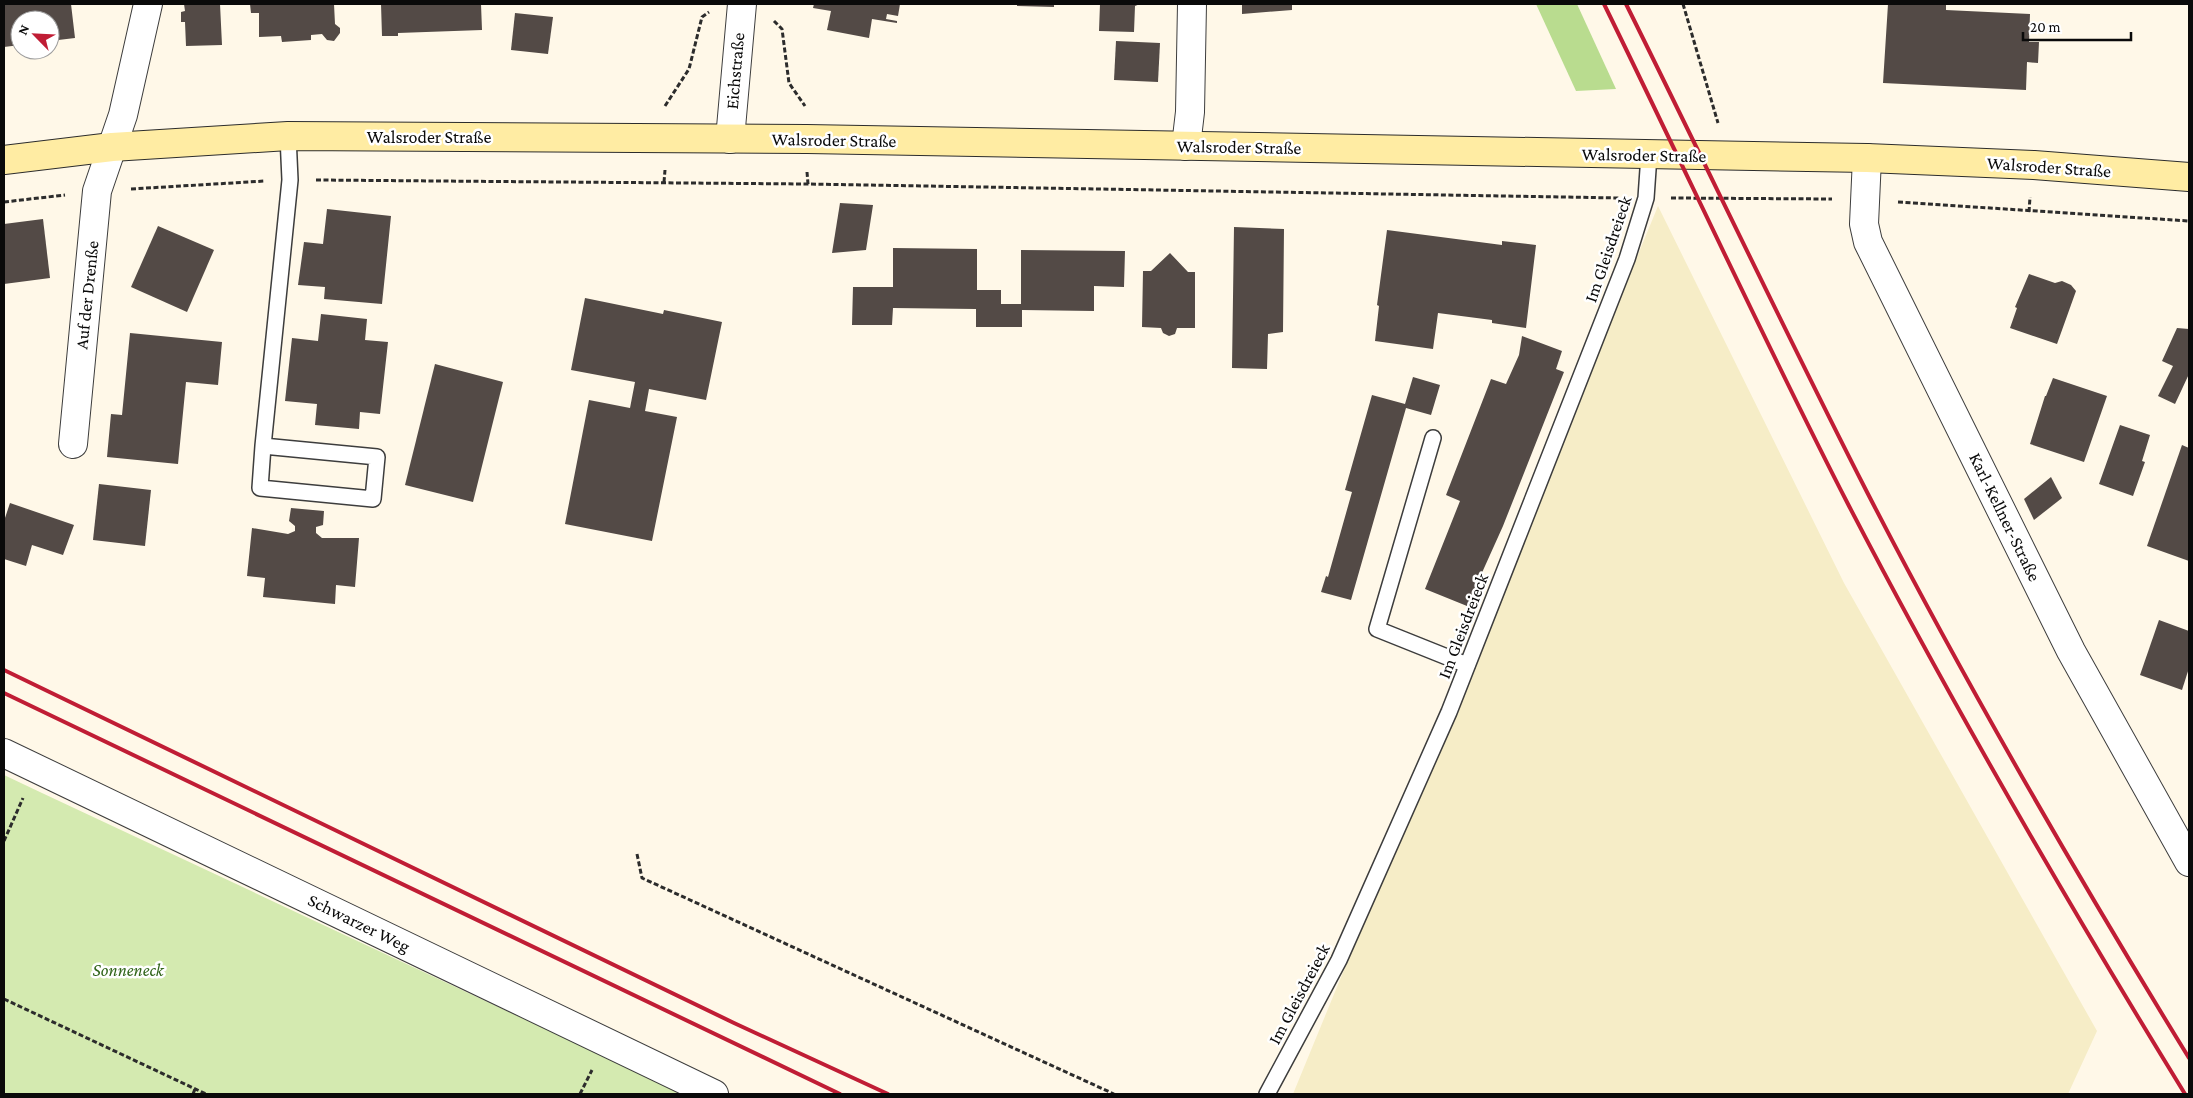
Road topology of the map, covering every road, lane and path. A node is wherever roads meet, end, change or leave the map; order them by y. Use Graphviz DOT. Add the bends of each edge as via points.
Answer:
graph roads {
  1 [pos="148,4"];
  2 [pos="742,4"];
  3 [pos="1192,4"];
  4 [pos="1683,4"];
  5 [pos="715,8"];
  6 [pos="769,16"];
  7 [pos="665,106"];
  8 [pos="805,106"];
  9 [pos="288,136"];
  10 [pos="730,139"];
  11 [pos="1186,146"];
  12 [pos="112,148"];
  13 [pos="1649,155"];
  14 [pos="1720,156"];
  15 [pos="1867,158"];
  16 [pos="4,160"];
  17 [pos="2189,177"];
  18 [pos="290,180"];
  19 [pos="98,191"];
  20 [pos="1646,198"];
  21 [pos="1866,199"];
  22 [pos="4,202"];
  23 [pos="2189,221"];
  24 [pos="1434,438"];
  25 [pos="73,444"];
  26 [pos="263,446"];
  27 [pos="1467,665"];
  28 [pos="4,753"];
  29 [pos="37,768"];
  30 [pos="4,841"];
  31 [pos="637,854"];
  32 [pos="2189,862"];
  33 [pos="4,999"];
  34 [pos="195,1089"];
  35 [pos="192,1094"];
  36 [pos="206,1094"];
  37 [pos="714,1094"];
  38 [pos="1114,1094"];
  39 [pos="1267,1094"];
  1 -- 12 [label="street, Auf der Drenße" via="123,115"];
  2 -- 10 [label="street, Eichstraße"];
  3 -- 11 [label="street" via="1190,112"];
  4 -- 14 [label="path" via="1718,124"];
  5 -- 7 [label="path" via="702,17 689,70"];
  6 -- 8 [label="path" via="782,29 789,83"];
  9 -- 10 [label="street, Walsroder Straße"];
  9 -- 12 [label="street, Walsroder Straße"];
  9 -- 18 [label="lane"];
  10 -- 11 [label="street, Walsroder Straße"];
  11 -- 13 [label="street, Walsroder Straße"];
  12 -- 16 [label="street, Walsroder Straße"];
  12 -- 19 [label="street, Auf der Drenße"];
  13 -- 14 [label="street, Walsroder Straße"];
  13 -- 20 [label="lane, Im Gleisdreieck"];
  14 -- 15 [label="street, Walsroder Straße"];
  15 -- 17 [label="street, Walsroder Straße" via="2034,165"];
  15 -- 21 [label="street, Karl-Kellner-Straße"];
  18 -- 19 [label="path"];
  18 -- 20 [label="path" via="808,184"];
  18 -- 26 [label="lane"];
  19 -- 22 [label="path"];
  19 -- 25 [label="street, Auf der Drenße"];
  20 -- 21 [label="path"];
  20 -- 27 [label="lane, Im Gleisdreieck" via="1627,259"];
  21 -- 23 [label="path"];
  21 -- 32 [label="street, Karl-Kellner-Straße" via="1864,224 1868,242 2071,651"];
  24 -- 27 [label="lane" via="1377,629"];
  26 -- 26 [label="lane" via="377,457 373,499 260,488"];
  27 -- 39 [label="lane, Im Gleisdreieck" via="1339,960"];
  28 -- 29 [label="street, Schwarzer Weg"];
  29 -- 30 [label="path"];
  29 -- 37 [label="street, Schwarzer Weg"];
  31 -- 38 [label="path" via="642,878"];
  33 -- 34 [label="path"];
  34 -- 35 [label="path"];
  34 -- 36 [label="path"];
}
